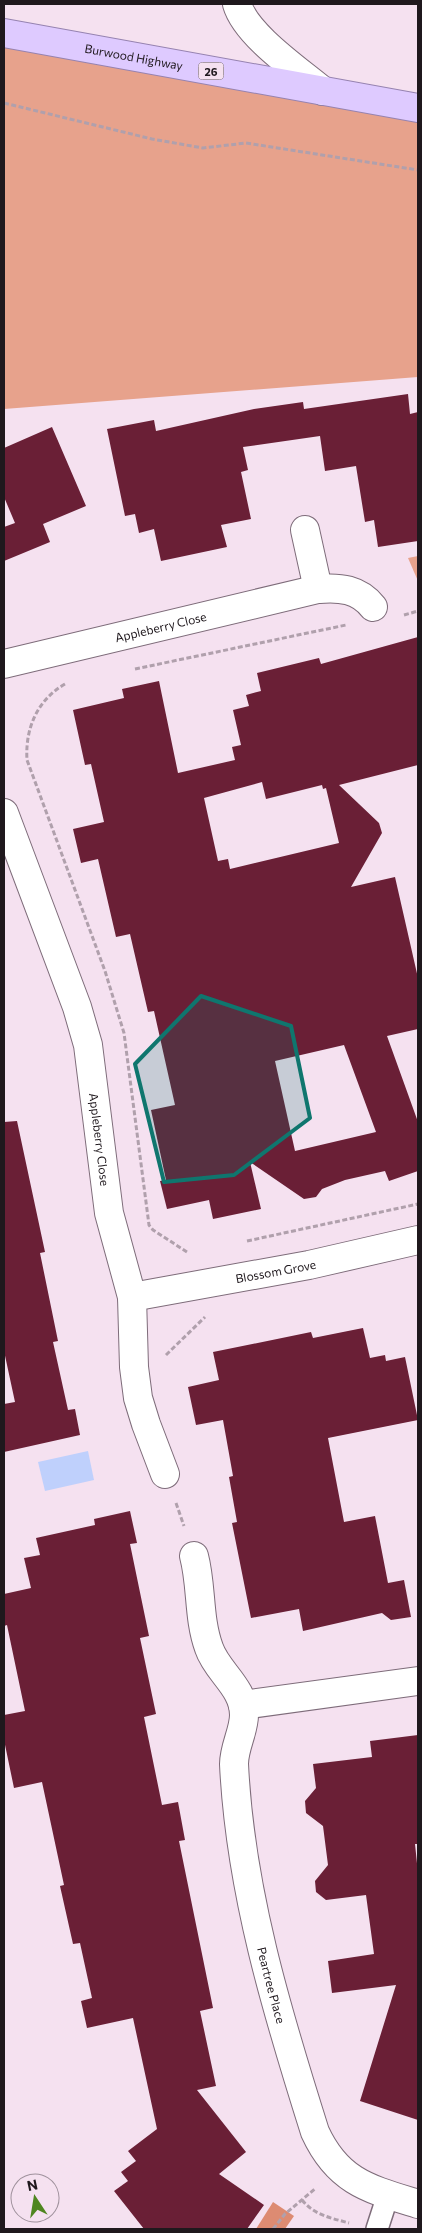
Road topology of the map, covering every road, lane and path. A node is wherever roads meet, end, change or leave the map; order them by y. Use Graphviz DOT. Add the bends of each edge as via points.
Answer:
graph roads {
  1 [pos="237,4"];
  2 [pos="4,33"];
  3 [pos="323,91"];
  4 [pos="4,103"];
  5 [pos="418,108"];
  6 [pos="418,170"];
  7 [pos="305,530"];
  8 [pos="318,589"];
  9 [pos="384,612"];
  10 [pos="418,612"];
  11 [pos="349,624"];
  12 [pos="4,664"];
  13 [pos="126,671"];
  14 [pos="68,683"];
  15 [pos="4,813"];
  16 [pos="418,1204"];
  17 [pos="418,1240"];
  18 [pos="244,1241"];
  19 [pos="190,1252"];
  20 [pos="132,1297"];
  21 [pos="210,1312"];
  22 [pos="137,1384"];
  23 [pos="165,1474"];
  24 [pos="194,1556"];
  25 [pos="418,1681"];
  26 [pos="243,1705"];
  27 [pos="340,2169"];
  28 [pos="388,2195"];
  29 [pos="302,2200"];
  30 [pos="418,2204"];
  31 [pos="354,2224"];
  32 [pos="273,2229"];
  33 [pos="377,2229"];
  1 -- 3 [label="street, Burwood Highway" via="253,32"];
  2 -- 3 [label="highway, Burwood Highway / 26"];
  3 -- 5 [label="highway, Burwood Highway / 26"];
  4 -- 6 [label="path" via="203,148 246,143"];
  7 -- 8 [label="street"];
  8 -- 9 [label="street, Appleberry Close" via="339,588 356,592"];
  8 -- 12 [label="street, Appleberry Close"];
  9 -- 10 [label="path"];
  11 -- 13 [label="path"];
  14 -- 19 [label="path" via="49,696 32,719 26,745 27,760 105,971 124,1033 149,1225 183,1251"];
  15 -- 20 [label="street, Appleberry Close" via="77,1007 88,1045 109,1213"];
  16 -- 18 [label="path"];
  17 -- 20 [label="street, Blossom Grove"];
  20 -- 22 [label="street, Appleberry Close"];
  21 -- 22 [label="path"];
  22 -- 23 [label="street, Appleberry Close" via="146,1424"];
  23 -- 24 [label="path"];
  24 -- 26 [label="street" via="208,1648 238,1691"];
  25 -- 26 [label="street"];
  26 -- 27 [label="street, Peartree Place" via="244,1716 234,1764 250,1899 261,1948 315,2132 328,2158"];
  27 -- 28 [label="street, Peartree Place" via="361,2184"];
  27 -- 29 [label="path"];
  28 -- 30 [label="street, Peartree Place"];
  28 -- 33 [label="lane"];
  29 -- 31 [label="path" via="319,2214"];
  29 -- 32 [label="path"];
}
